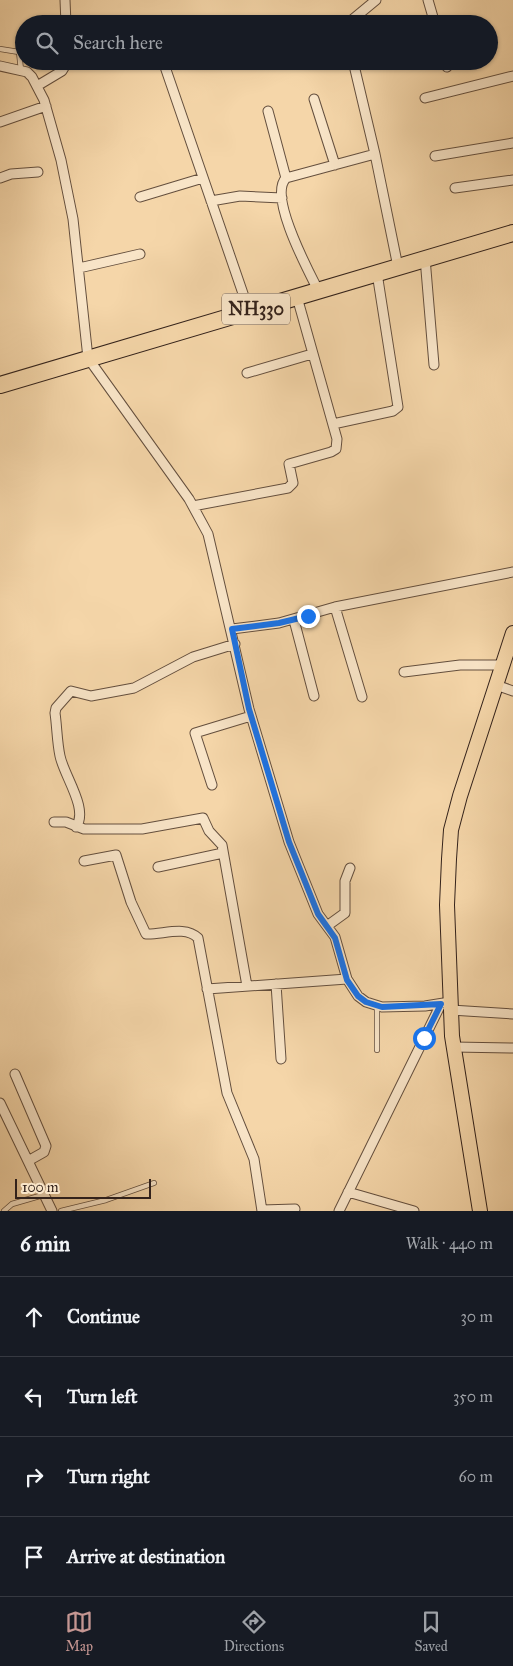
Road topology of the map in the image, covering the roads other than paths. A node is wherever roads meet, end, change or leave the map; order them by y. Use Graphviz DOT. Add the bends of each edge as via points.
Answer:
graph roads {
  1 [pos="65,0"];
  2 [pos="376,0"];
  3 [pos="428,0"];
  4 [pos="66,15"];
  5 [pos="355,15"];
  6 [pos="432,15"];
  7 [pos="0,49"];
  8 [pos="15,51"];
  9 [pos="0,66"];
  10 [pos="15,69"];
  11 [pos="21,70"];
  12 [pos="63,70"];
  13 [pos="166,70"];
  14 [pos="354,70"];
  15 [pos="513,76"];
  16 [pos="38,88"];
  17 [pos="425,98"];
  18 [pos="314,99"];
  19 [pos="45,103"];
  20 [pos="268,111"];
  21 [pos="0,122"];
  22 [pos="513,143"];
  23 [pos="375,154"];
  24 [pos="434,156"];
  25 [pos="335,165"];
  26 [pos="38,172"];
  27 [pos="0,178"];
  28 [pos="203,178"];
  29 [pos="286,178"];
  30 [pos="513,180"];
  31 [pos="455,188"];
  32 [pos="140,197"];
  33 [pos="282,198"];
  34 [pos="211,201"];
  35 [pos="513,233"];
  36 [pos="140,254"];
  37 [pos="425,258"];
  38 [pos="398,266"];
  39 [pos="79,268"];
  40 [pos="377,273"];
  41 [pos="318,290"];
  42 [pos="297,297"];
  43 [pos="249,311"];
  44 [pos="312,354"];
  45 [pos="88,358"];
  46 [pos="434,365"];
  47 [pos="247,373"];
  48 [pos="1,382"];
  49 [pos="332,424"];
  50 [pos="193,506"];
  51 [pos="513,572"];
  52 [pos="335,607"];
  53 [pos="294,620"];
  54 [pos="232,629"];
  55 [pos="513,632"];
  56 [pos="235,644"];
  57 [pos="502,665"];
  58 [pos="404,672"];
  59 [pos="496,685"];
  60 [pos="513,691"];
  61 [pos="314,696"];
  62 [pos="362,697"];
  63 [pos="251,716"];
  64 [pos="212,785"];
  65 [pos="54,822"];
  66 [pos="76,827"];
  67 [pos="223,853"];
  68 [pos="84,861"];
  69 [pos="158,867"];
  70 [pos="350,868"];
  71 [pos="327,926"];
  72 [pos="347,980"];
  73 [pos="276,984"];
  74 [pos="247,986"];
  75 [pos="208,989"];
  76 [pos="447,1005"];
  77 [pos="378,1006"];
  78 [pos="513,1014"];
  79 [pos="454,1047"];
  80 [pos="513,1048"];
  81 [pos="377,1050"];
  82 [pos="281,1059"];
  83 [pos="15,1074"];
  84 [pos="0,1103"];
  85 [pos="28,1161"];
  86 [pos="154,1183"];
  87 [pos="348,1192"];
  88 [pos="44,1195"];
  89 [pos="390,1208"];
  90 [pos="295,1209"];
  91 [pos="262,1210"];
  92 [pos="4,1211"];
  93 [pos="52,1211"];
  94 [pos="62,1211"];
  95 [pos="339,1211"];
  96 [pos="414,1211"];
  97 [pos="480,1211"];
  1 -- 4 [label="street"];
  2 -- 5 [label="street"];
  3 -- 6 [label="street"];
  7 -- 8 [label="lane"];
  9 -- 10 [label="street"];
  11 -- 16 [label="street" via="32,78"];
  12 -- 16 [label="street"];
  13 -- 28 [label="street"];
  14 -- 23 [label="street"];
  15 -- 17 [label="street"];
  16 -- 19 [label="street"];
  18 -- 25 [label="street"];
  19 -- 21 [label="street"];
  19 -- 39 [label="street" via="61,160"];
  20 -- 29 [label="street"];
  22 -- 24 [label="street"];
  23 -- 25 [label="street"];
  23 -- 38 [label="street"];
  25 -- 29 [label="street"];
  26 -- 27 [label="street"];
  28 -- 32 [label="street"];
  28 -- 34 [label="street"];
  29 -- 33 [label="street" via="280,186"];
  30 -- 31 [label="street"];
  33 -- 34 [label="street" via="240,196"];
  33 -- 41 [label="street" via="292,237"];
  34 -- 43 [label="street"];
  35 -- 37 [label="highway, NH330"];
  36 -- 39 [label="street"];
  37 -- 38 [label="highway, NH330"];
  37 -- 46 [label="street"];
  38 -- 40 [label="highway, NH330"];
  39 -- 45 [label="street"];
  40 -- 41 [label="highway, NH330"];
  40 -- 49 [label="street" via="398,406 393,411"];
  41 -- 42 [label="highway, NH330"];
  42 -- 43 [label="highway, NH330"];
  42 -- 44 [label="street"];
  43 -- 45 [label="highway, NH330"];
  44 -- 47 [label="street"];
  44 -- 49 [label="street"];
  45 -- 48 [label="highway, NH330"];
  45 -- 50 [label="street"];
  49 -- 50 [label="street" via="337,439 336,449 289,464 292,486"];
  50 -- 54 [label="street" via="208,534"];
  51 -- 52 [label="street"];
  52 -- 53 [label="street"];
  52 -- 62 [label="street"];
  53 -- 54 [label="street"];
  53 -- 61 [label="street"];
  54 -- 56 [label="street"];
  55 -- 57 [label="main road"];
  56 -- 63 [label="street"];
  56 -- 66 [label="street" via="193,656 134,688 91,696 75,691 67,694 55,713 60,759 80,817"];
  57 -- 58 [label="street" via="460,665"];
  57 -- 59 [label="main road"];
  59 -- 60 [label="street"];
  59 -- 76 [label="main road" via="451,830"];
  63 -- 64 [label="street" via="195,733"];
  63 -- 71 [label="street" via="289,842 307,890"];
  65 -- 66 [label="street" via="66,822"];
  66 -- 67 [label="street" via="142,829 203,818 209,831 220,842"];
  67 -- 69 [label="street"];
  67 -- 74 [label="street"];
  68 -- 75 [label="street" via="116,855 131,902 146,934 178,931 196,935"];
  70 -- 71 [label="street" via="345,881 344,913"];
  71 -- 72 [label="street" via="335,938"];
  72 -- 73 [label="street"];
  72 -- 77 [label="street" via="358,996"];
  73 -- 74 [label="street"];
  73 -- 82 [label="street"];
  74 -- 75 [label="street"];
  75 -- 91 [label="street" via="227,1093 254,1159"];
  76 -- 77 [label="street"];
  76 -- 78 [label="street"];
  76 -- 79 [label="main road"];
  76 -- 87 [label="street"];
  77 -- 81 [label="lane"];
  79 -- 80 [label="street"];
  79 -- 97 [label="main road"];
  83 -- 85 [label="street" via="46,1146 44,1152"];
  84 -- 85 [label="street"];
  85 -- 88 [label="street"];
  86 -- 94 [label="lane"];
  87 -- 89 [label="street"];
  87 -- 95 [label="street"];
  88 -- 92 [label="lane" via="12,1204"];
  88 -- 93 [label="street"];
  89 -- 96 [label="street"];
  90 -- 91 [label="street"];
}
